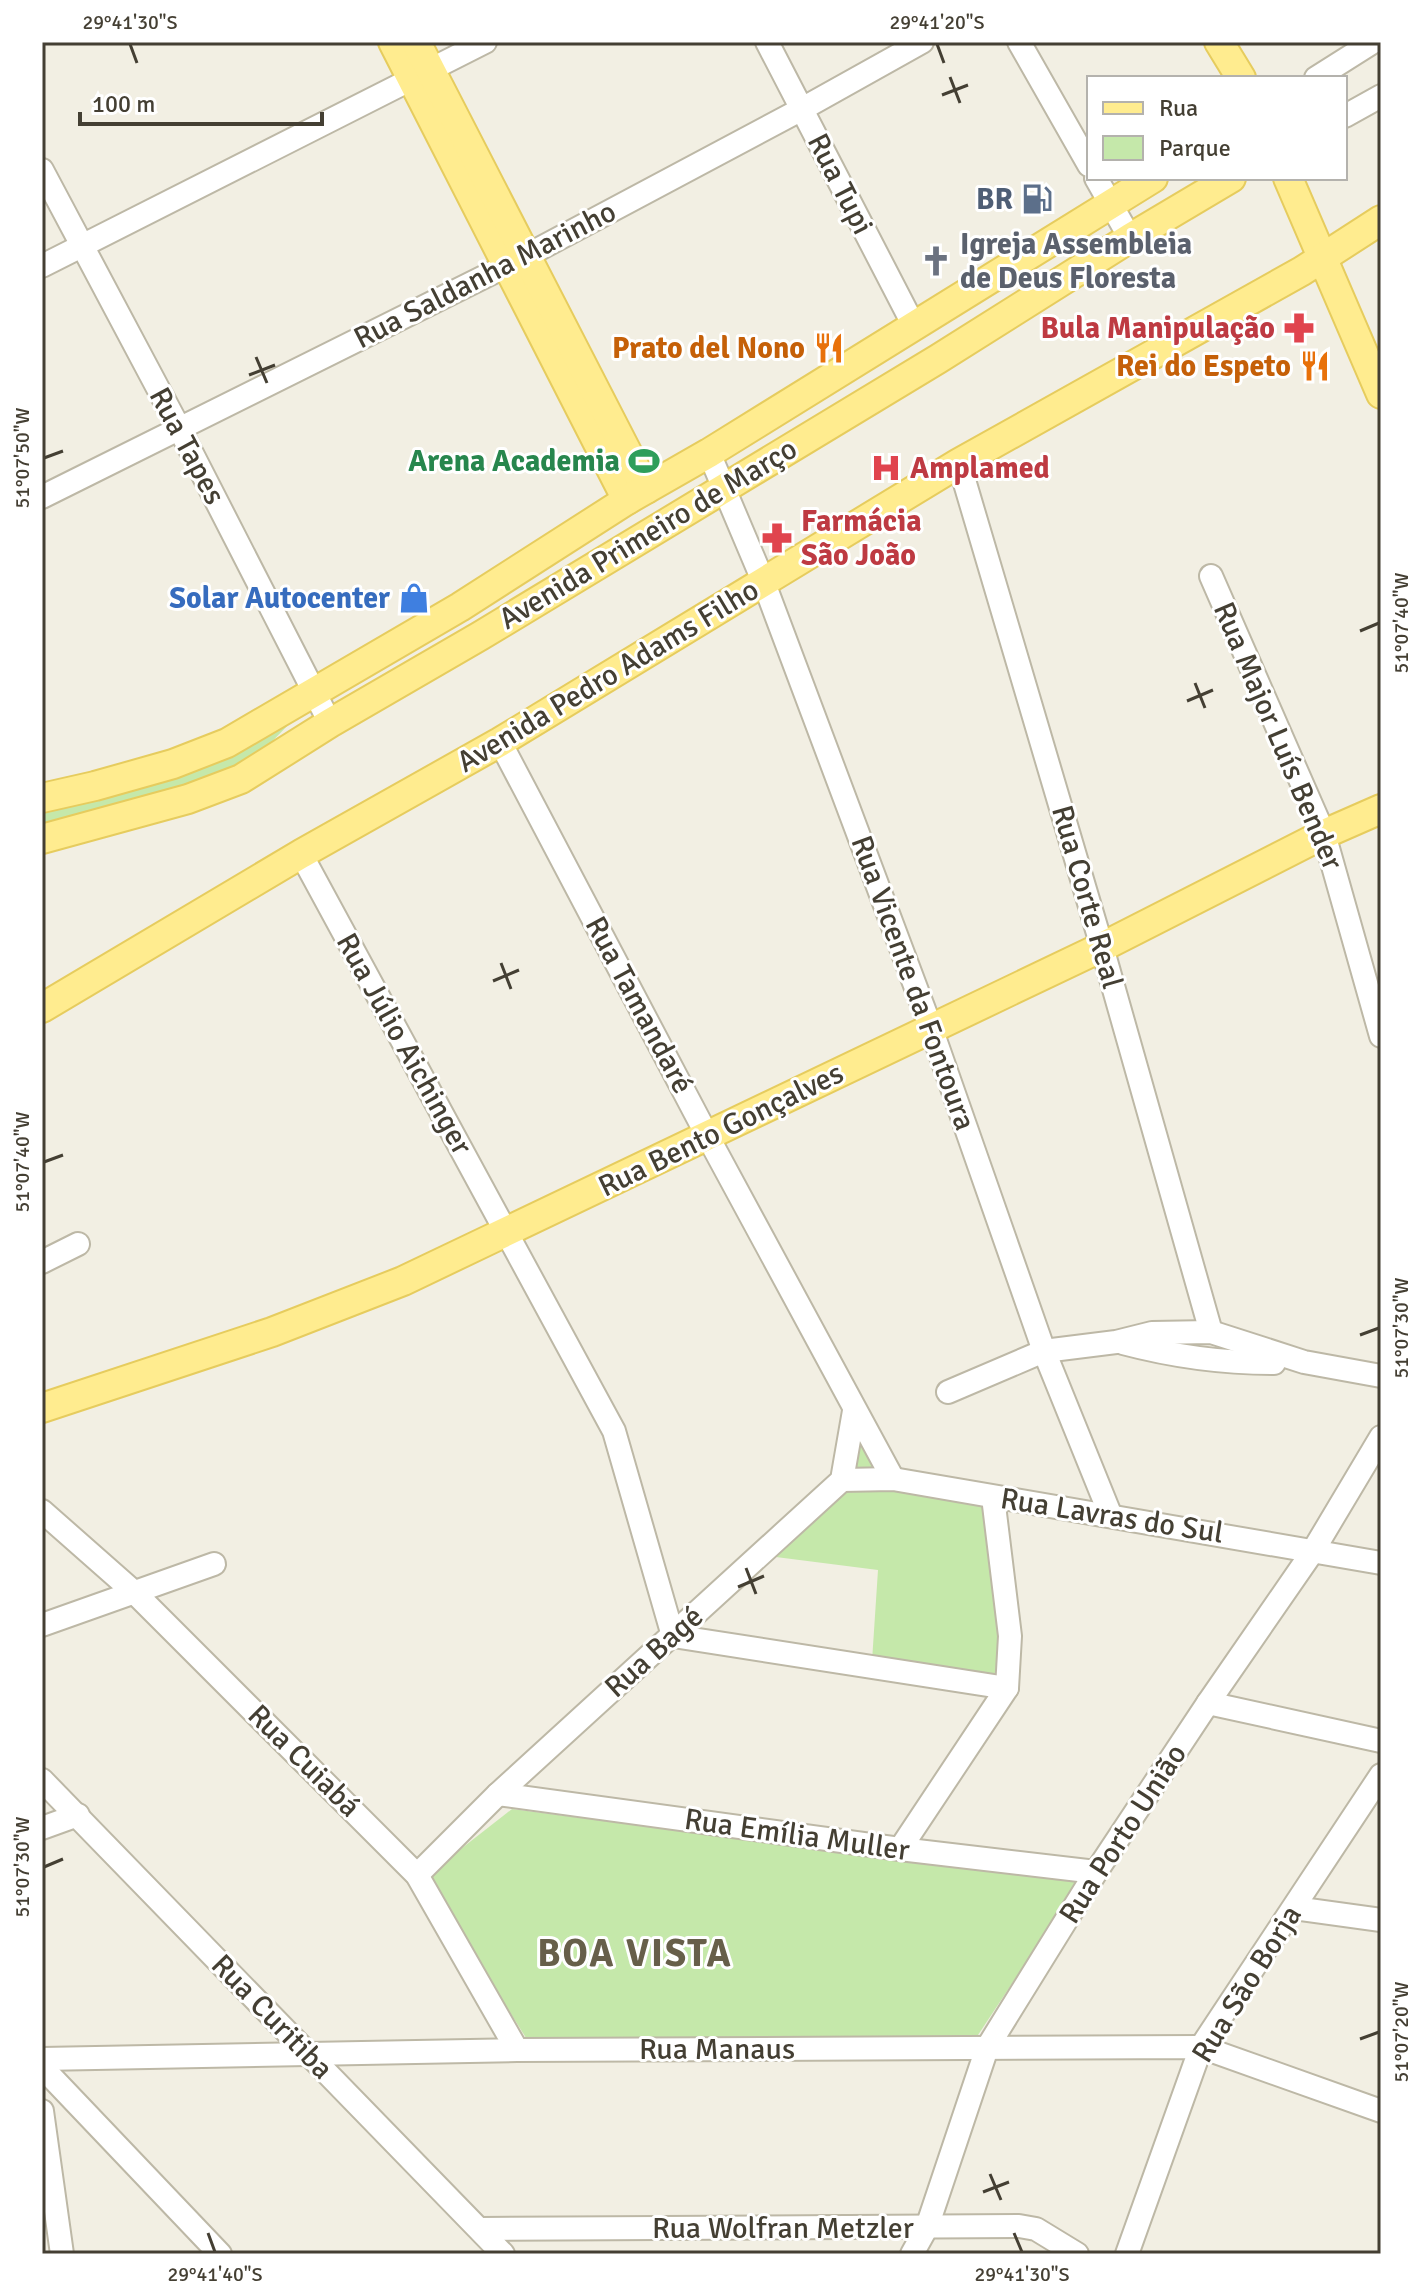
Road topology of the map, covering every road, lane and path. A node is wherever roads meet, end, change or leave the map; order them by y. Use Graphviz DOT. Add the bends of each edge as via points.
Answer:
graph roads {
  1 [pos="393,42"];
  2 [pos="416,42"];
  3 [pos="485,42"];
  4 [pos="767,42"];
  5 [pos="922,42"];
  6 [pos="1019,42"];
  7 [pos="1219,42"];
  8 [pos="1373,42"];
  9 [pos="422,75"];
  10 [pos="1240,76"];
  11 [pos="1319,76"];
  12 [pos="1381,96"];
  13 [pos="802,109"];
  14 [pos="1347,115"];
  15 [pos="1087,161"];
  16 [pos="42,170"];
  17 [pos="1097,180"];
  18 [pos="1150,180"];
  19 [pos="1228,180"];
  20 [pos="1289,180"];
  21 [pos="1111,203"];
  22 [pos="1381,220"];
  23 [pos="1130,238"];
  24 [pos="81,246"];
  25 [pos="1322,259"];
  26 [pos="517,260"];
  27 [pos="42,266"];
  28 [pos="914,326"];
  29 [pos="1381,394"];
  30 [pos="179,428"];
  31 [pos="709,453"];
  32 [pos="959,463"];
  33 [pos="724,488"];
  34 [pos="636,495"];
  35 [pos="42,497"];
  36 [pos="1211,576"];
  37 [pos="764,583"];
  38 [pos="315,692"];
  39 [pos="330,723"];
  40 [pos="500,742"];
  41 [pos="42,798"];
  42 [pos="1381,809"];
  43 [pos="1324,834"];
  44 [pos="42,839"];
  45 [pos="301,854"];
  46 [pos="1102,947"];
  47 [pos="42,1008"];
  48 [pos="931,1028"];
  49 [pos="1381,1036"];
  50 [pos="708,1137"];
  51 [pos="508,1233"];
  52 [pos="78,1244"];
  53 [pos="42,1262"];
  54 [pos="1211,1332"];
  55 [pos="1116,1342"];
  56 [pos="1044,1351"];
  57 [pos="1304,1362"];
  58 [pos="1381,1376"];
  59 [pos="948,1392"];
  60 [pos="42,1408"];
  61 [pos="854,1411"];
  62 [pos="1381,1437"];
  63 [pos="893,1479"];
  64 [pos="842,1480"];
  65 [pos="993,1497"];
  66 [pos="42,1511"];
  67 [pos="1110,1514"];
  68 [pos="1313,1551"];
  69 [pos="1381,1563"];
  70 [pos="214,1564"];
  71 [pos="135,1593"];
  72 [pos="42,1625"];
  73 [pos="673,1636"];
  74 [pos="1007,1688"];
  75 [pos="1208,1703"];
  76 [pos="1381,1741"];
  77 [pos="1381,1775"];
  78 [pos="42,1780"];
  79 [pos="498,1794"];
  80 [pos="78,1815"];
  81 [pos="42,1828"];
  82 [pos="900,1849"];
  83 [pos="1096,1872"];
  84 [pos="417,1875"];
  85 [pos="1294,1908"];
  86 [pos="1381,1920"];
  87 [pos="1201,2047"];
  88 [pos="987,2048"];
  89 [pos="517,2050"];
  90 [pos="308,2054"];
  91 [pos="42,2059"];
  92 [pos="42,2067"];
  93 [pos="42,2111"];
  94 [pos="1381,2111"];
  95 [pos="927,2227"];
  96 [pos="481,2229"];
  97 [pos="62,2254"];
  98 [pos="220,2254"];
  99 [pos="503,2254"];
  100 [pos="912,2254"];
  101 [pos="1077,2254"];
  102 [pos="1127,2254"];
  1 -- 9 [label="main road"];
  2 -- 9 [label="main road"];
  3 -- 9 [label="street"];
  4 -- 13 [label="street, Rua Tupi"];
  5 -- 13 [label="street, Rua Saldanha Marinho"];
  6 -- 15 [label="street"];
  7 -- 10 [label="main road"];
  8 -- 11 [label="street"];
  9 -- 24 [label="street"];
  9 -- 26 [label="main road"];
  12 -- 14 [label="street"];
  13 -- 26 [label="street, Rua Saldanha Marinho"];
  13 -- 28 [label="street, Rua Tupi"];
  16 -- 24 [label="street, Rua Tapes"];
  17 -- 21 [label="street"];
  18 -- 21 [label="main road, Avenida Primeiro de Março"];
  19 -- 23 [label="main road, Avenida Primeiro de Março"];
  20 -- 25 [label="main road"];
  21 -- 23 [label="street"];
  21 -- 28 [label="main road, Avenida Primeiro de Março"];
  22 -- 25 [label="main road, Avenida Pedro Adams Filho"];
  23 -- 33 [label="main road, Avenida Primeiro de Março"];
  24 -- 27 [label="street"];
  24 -- 30 [label="street, Rua Tapes"];
  25 -- 29 [label="main road"];
  25 -- 32 [label="main road, Avenida Pedro Adams Filho"];
  26 -- 30 [label="street, Rua Saldanha Marinho"];
  26 -- 34 [label="main road"];
  28 -- 31 [label="main road, Avenida Primeiro de Março"];
  30 -- 35 [label="street, Rua Saldanha Marinho"];
  30 -- 38 [label="street, Rua Tapes"];
  31 -- 33 [label="street, Rua Vicente da Fontoura"];
  31 -- 34 [label="main road, Avenida Primeiro de Março"];
  32 -- 37 [label="main road, Avenida Pedro Adams Filho"];
  32 -- 46 [label="street, Rua Corte Real"];
  33 -- 37 [label="street, Rua Vicente da Fontoura"];
  33 -- 39 [label="main road, Avenida Primeiro de Março"];
  34 -- 38 [label="main road, Avenida Primeiro de Março"];
  36 -- 43 [label="street, Rua Major Luís Bender"];
  37 -- 40 [label="main road, Avenida Pedro Adams Filho"];
  37 -- 48 [label="street, Rua Vicente da Fontoura"];
  38 -- 39 [label="street, Rua Tapes"];
  38 -- 41 [label="main road, Avenida Primeiro de Março" via="227,743 173,764"];
  39 -- 44 [label="main road, Avenida Primeiro de Março" via="241,779"];
  40 -- 45 [label="main road, Avenida Pedro Adams Filho"];
  40 -- 50 [label="street, Rua Tamandaré"];
  42 -- 43 [label="main road, Rua Bento Gonçalves"];
  43 -- 46 [label="main road, Rua Bento Gonçalves"];
  43 -- 49 [label="street, Rua Major Luís Bender"];
  45 -- 47 [label="main road, Avenida Pedro Adams Filho"];
  45 -- 51 [label="street, Rua Júlio Aichinger"];
  46 -- 48 [label="main road, Rua Bento Gonçalves"];
  46 -- 54 [label="street, Rua Corte Real"];
  48 -- 50 [label="main road, Rua Bento Gonçalves"];
  48 -- 56 [label="street, Rua Vicente da Fontoura"];
  50 -- 51 [label="main road, Rua Bento Gonçalves"];
  50 -- 61 [label="street, Rua Tamandaré"];
  51 -- 60 [label="main road, Rua Bento Gonçalves" via="297,1323"];
  51 -- 73 [label="street, Rua Júlio Aichinger" via="614,1431"];
  52 -- 53 [label="street"];
  54 -- 55 [label="street" via="1152,1333"];
  54 -- 57 [label="street"];
  55 -- 56 [label="street"];
  55 -- 57 [label="street" via="1216,1360"];
  56 -- 59 [label="street"];
  56 -- 67 [label="street, Rua Vicente da Fontoura"];
  57 -- 58 [label="street"];
  61 -- 63 [label="street, Rua Tamandaré"];
  61 -- 64 [label="street"];
  62 -- 68 [label="street, Rua Porto União"];
  63 -- 64 [label="street, Rua Lavras do Sul"];
  63 -- 65 [label="street, Rua Lavras do Sul"];
  64 -- 73 [label="street, Rua Bagé"];
  65 -- 67 [label="street, Rua Lavras do Sul"];
  65 -- 74 [label="street" via="1010,1636"];
  66 -- 71 [label="street, Rua Cuiabá"];
  67 -- 68 [label="street, Rua Lavras do Sul"];
  68 -- 69 [label="street, Rua Lavras do Sul"];
  68 -- 75 [label="street, Rua Porto União"];
  70 -- 71 [label="street"];
  71 -- 72 [label="street"];
  71 -- 84 [label="street, Rua Cuiabá"];
  73 -- 74 [label="street"];
  73 -- 79 [label="street, Rua Bagé"];
  74 -- 82 [label="street"];
  75 -- 76 [label="street"];
  75 -- 83 [label="street, Rua Porto União"];
  77 -- 85 [label="street, Rua São Borja"];
  78 -- 80 [label="street, Rua Curitiba"];
  79 -- 82 [label="street, Rua Emília Muller"];
  79 -- 84 [label="street, Rua Bagé"];
  80 -- 81 [label="street"];
  80 -- 90 [label="street, Rua Curitiba"];
  82 -- 83 [label="street, Rua Emília Muller"];
  83 -- 88 [label="street, Rua Porto União"];
  84 -- 89 [label="street, Rua Cuiabá"];
  85 -- 86 [label="street"];
  85 -- 87 [label="street, Rua São Borja"];
  87 -- 88 [label="street, Rua Manaus"];
  87 -- 94 [label="street, Rua Manaus"];
  87 -- 102 [label="street, Rua São Borja"];
  88 -- 89 [label="street, Rua Manaus"];
  88 -- 95 [label="street, Rua Porto União"];
  89 -- 90 [label="street, Rua Manaus"];
  90 -- 91 [label="street, Rua Manaus"];
  90 -- 96 [label="street, Rua Curitiba"];
  92 -- 98 [label="street"];
  93 -- 97 [label="street"];
  95 -- 96 [label="street, Rua Wolfran Metzler"];
  95 -- 100 [label="street, Rua Porto União"];
  95 -- 101 [label="street, Rua Wolfran Metzler" via="1036,2229"];
  96 -- 99 [label="street, Rua Curitiba"];
}
